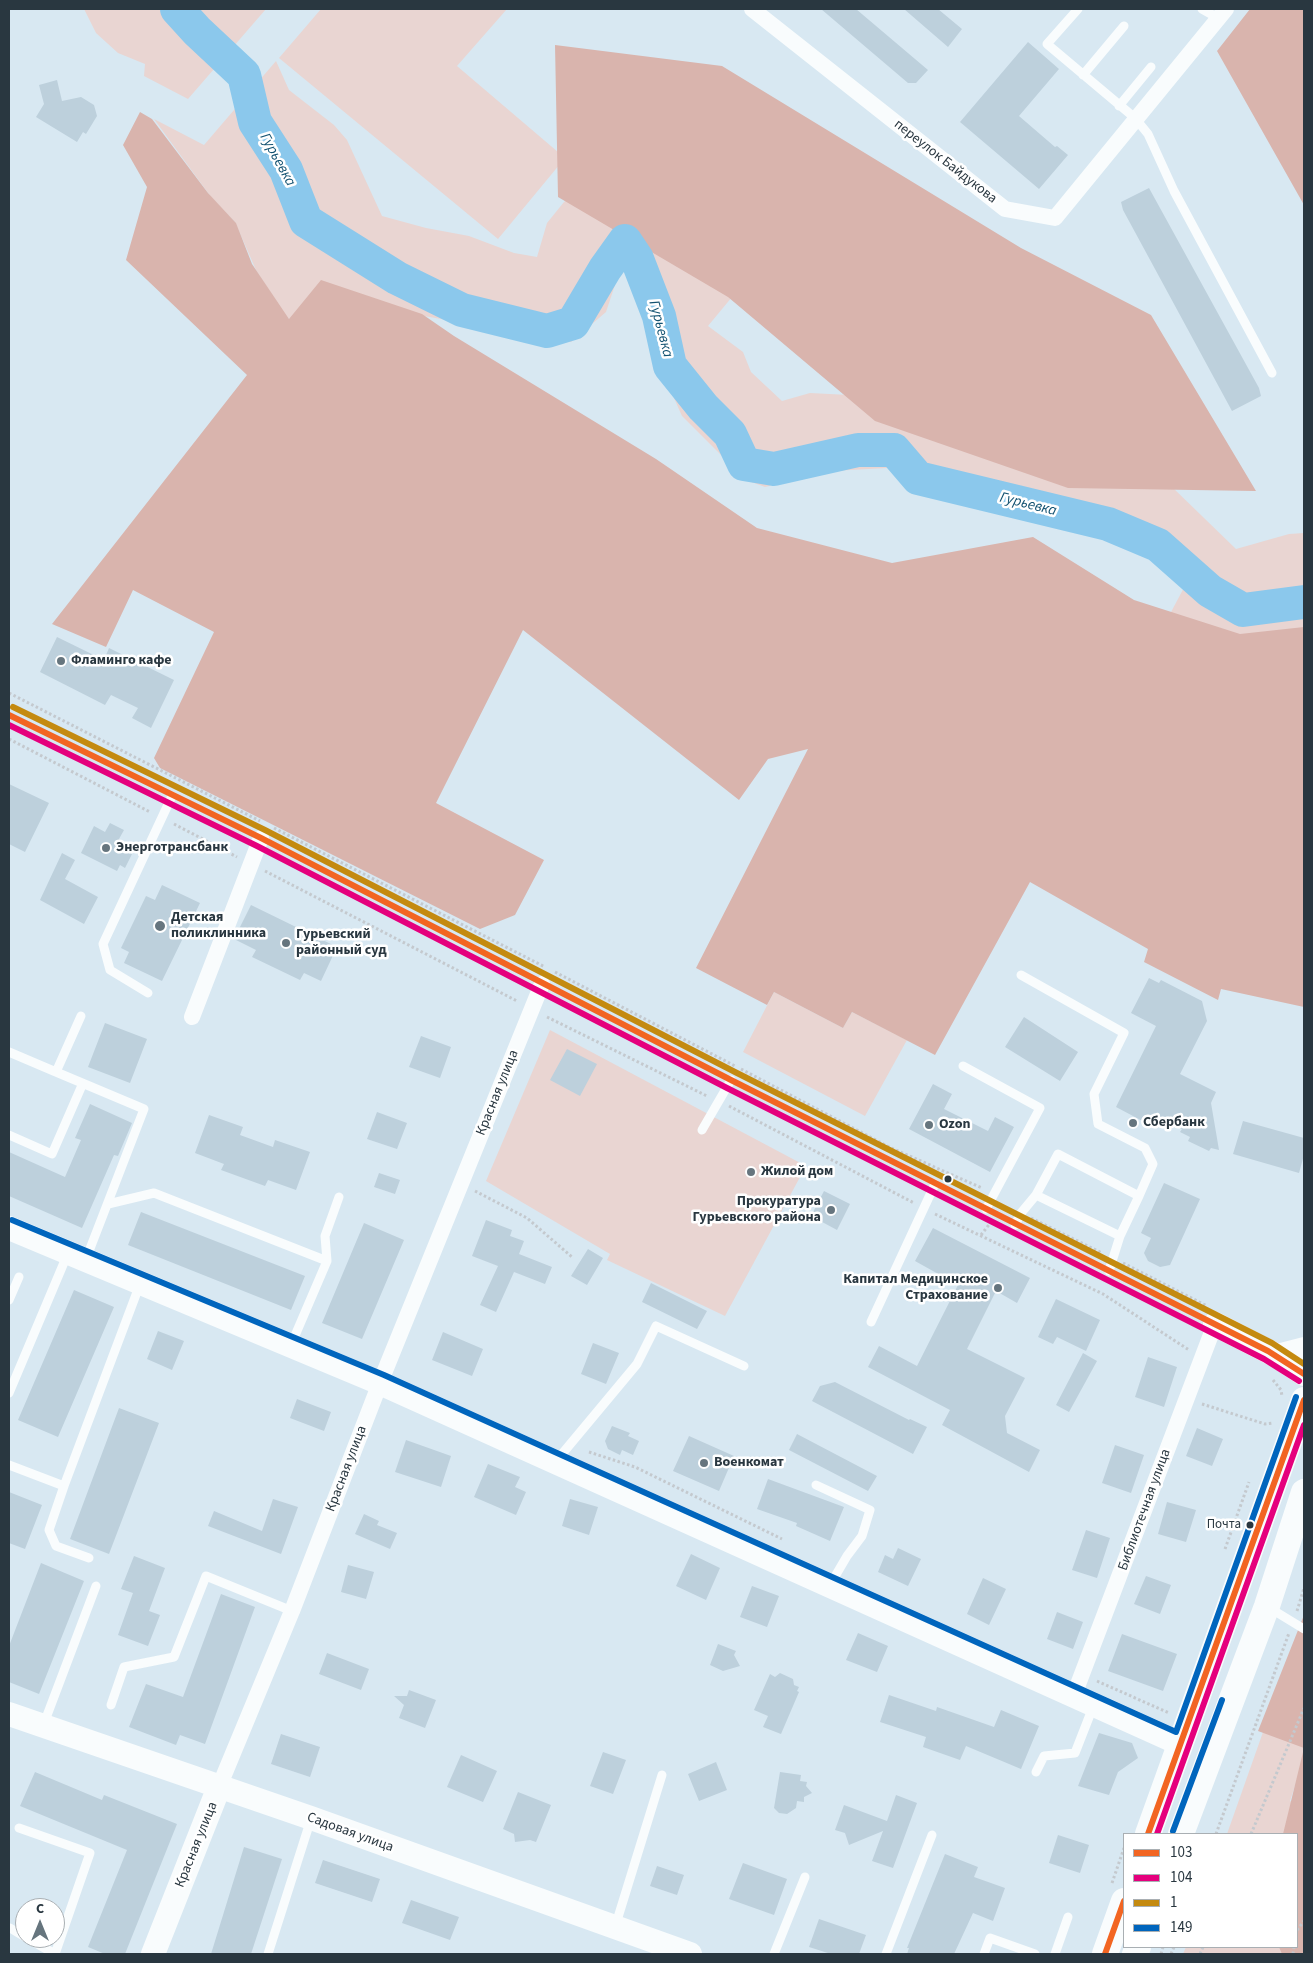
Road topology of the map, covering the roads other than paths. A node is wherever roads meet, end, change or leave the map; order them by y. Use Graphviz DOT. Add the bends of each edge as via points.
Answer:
graph roads {
  1 [pos="752,9"];
  2 [pos="1078,9"];
  3 [pos="1202,9"];
  4 [pos="1222,14"];
  5 [pos="1124,26"];
  6 [pos="1151,67"];
  7 [pos="1083,75"];
  8 [pos="1119,106"];
  9 [pos="1135,118"];
  10 [pos="1272,373"];
  11 [pos="172,796"];
  12 [pos="261,838"];
  13 [pos="1021,976"];
  14 [pos="542,984"];
  15 [pos="148,993"];
  16 [pos="81,1016"];
  17 [pos="192,1017"];
  18 [pos="9,1052"];
  19 [pos="963,1066"];
  20 [pos="56,1072"];
  21 [pos="730,1080"];
  22 [pos="83,1083"];
  23 [pos="702,1130"];
  24 [pos="9,1135"];
  25 [pos="935,1184"];
  26 [pos="1036,1194"];
  27 [pos="1139,1196"];
  28 [pos="340,1197"];
  29 [pos="108,1204"];
  30 [pos="986,1209"];
  31 [pos="1015,1225"];
  32 [pos="9,1228"];
  33 [pos="1120,1236"];
  34 [pos="77,1256"];
  35 [pos="327,1261"];
  36 [pos="1109,1271"];
  37 [pos="19,1277"];
  38 [pos="140,1284"];
  39 [pos="9,1300"];
  40 [pos="1215,1317"];
  41 [pos="871,1322"];
  42 [pos="290,1345"];
  43 [pos="744,1366"];
  44 [pos="1303,1367"];
  45 [pos="380,1384"];
  46 [pos="9,1393"];
  47 [pos="1304,1400"];
  48 [pos="555,1462"];
  49 [pos="9,1465"];
  50 [pos="816,1485"];
  51 [pos="64,1486"];
  52 [pos="1304,1492"];
  53 [pos="89,1558"];
  54 [pos="96,1586"];
  55 [pos="830,1586"];
  56 [pos="1267,1606"];
  57 [pos="292,1611"];
  58 [pos="1304,1629"];
  59 [pos="1084,1700"];
  60 [pos="111,1705"];
  61 [pos="9,1714"];
  62 [pos="43,1726"];
  63 [pos="1181,1744"];
  64 [pos="1036,1772"];
  65 [pos="662,1775"];
  66 [pos="219,1788"];
  67 [pos="311,1818"];
  68 [pos="19,1828"];
  69 [pos="1148,1833"];
  70 [pos="1180,1833"];
  71 [pos="932,1835"];
  72 [pos="805,1877"];
  73 [pos="1123,1904"];
  74 [pos="1068,1917"];
  75 [pos="614,1927"];
  76 [pos="55,1954"];
  77 [pos="153,1954"];
  78 [pos="268,1954"];
  79 [pos="690,1954"];
  80 [pos="774,1954"];
  81 [pos="886,1954"];
  82 [pos="984,1954"];
  83 [pos="1035,1954"];
  84 [pos="1055,1954"];
  85 [pos="1105,1954"];
  1 -- 9 [label="street, переулок Байдукова" via="1005,209 1055,218"];
  2 -- 7 [label="lane" via="1046,44"];
  3 -- 4 [label="lane"];
  4 -- 9 [label="street, переулок Байдукова"];
  5 -- 7 [label="lane"];
  6 -- 8 [label="lane"];
  7 -- 8 [label="lane"];
  8 -- 9 [label="lane"];
  9 -- 10 [label="lane" via="1148,134 1174,191"];
  11 -- 15 [label="lane" via="103,944 110,970"];
  12 -- 17 [label="street"];
  13 -- 27 [label="lane" via="1124,1033 1094,1094 1098,1124 1145,1148 1153,1164"];
  14 -- 45 [label="street, Красная улица"];
  16 -- 20 [label="lane"];
  18 -- 20 [label="lane"];
  19 -- 30 [label="lane" via="1040,1108"];
  20 -- 22 [label="lane"];
  21 -- 23 [label="lane"];
  22 -- 24 [label="lane" via="52,1154"];
  22 -- 29 [label="lane" via="144,1109"];
  25 -- 41 [label="lane"];
  26 -- 27 [label="lane" via="1058,1154"];
  26 -- 31 [label="lane" via="1020,1213"];
  26 -- 33 [label="lane"];
  27 -- 33 [label="lane"];
  28 -- 35 [label="lane" via="325,1236"];
  29 -- 34 [label="lane"];
  29 -- 35 [label="lane" via="154,1193"];
  32 -- 34 [label="street"];
  33 -- 36 [label="lane"];
  34 -- 38 [label="street"];
  34 -- 46 [label="lane"];
  35 -- 42 [label="lane"];
  37 -- 39 [label="lane"];
  38 -- 42 [label="street"];
  38 -- 51 [label="lane"];
  40 -- 44 [label="street" via="1277,1356"];
  40 -- 59 [label="street, Библиотечная улица"];
  42 -- 45 [label="street"];
  43 -- 48 [label="lane" via="656,1326 637,1364"];
  45 -- 48 [label="street"];
  45 -- 57 [label="street, Красная улица"];
  47 -- 63 [label="main road"];
  48 -- 55 [label="street"];
  49 -- 51 [label="lane"];
  50 -- 55 [label="lane" via="870,1510 862,1536"];
  51 -- 53 [label="lane" via="49,1530 56,1546"];
  52 -- 56 [label="main road"];
  54 -- 62 [label="lane"];
  55 -- 59 [label="street"];
  56 -- 58 [label="lane"];
  56 -- 70 [label="main road"];
  57 -- 60 [label="lane" via="206,1576 174,1657 124,1667"];
  57 -- 66 [label="street, Красная улица"];
  59 -- 63 [label="street"];
  59 -- 64 [label="lane" via="1075,1753 1044,1756"];
  61 -- 62 [label="street, Садовая улица"];
  62 -- 66 [label="street, Садовая улица"];
  63 -- 69 [label="main road"];
  65 -- 75 [label="lane"];
  66 -- 67 [label="street, Садовая улица"];
  66 -- 77 [label="street, Красная улица"];
  67 -- 75 [label="street, Садовая улица"];
  67 -- 78 [label="lane"];
  68 -- 76 [label="lane" via="90,1853"];
  71 -- 81 [label="lane"];
  72 -- 80 [label="lane"];
  73 -- 85 [label="main road"];
  74 -- 84 [label="lane"];
  75 -- 79 [label="street, Садовая улица"];
  82 -- 83 [label="lane" via="990,1938"];
}
